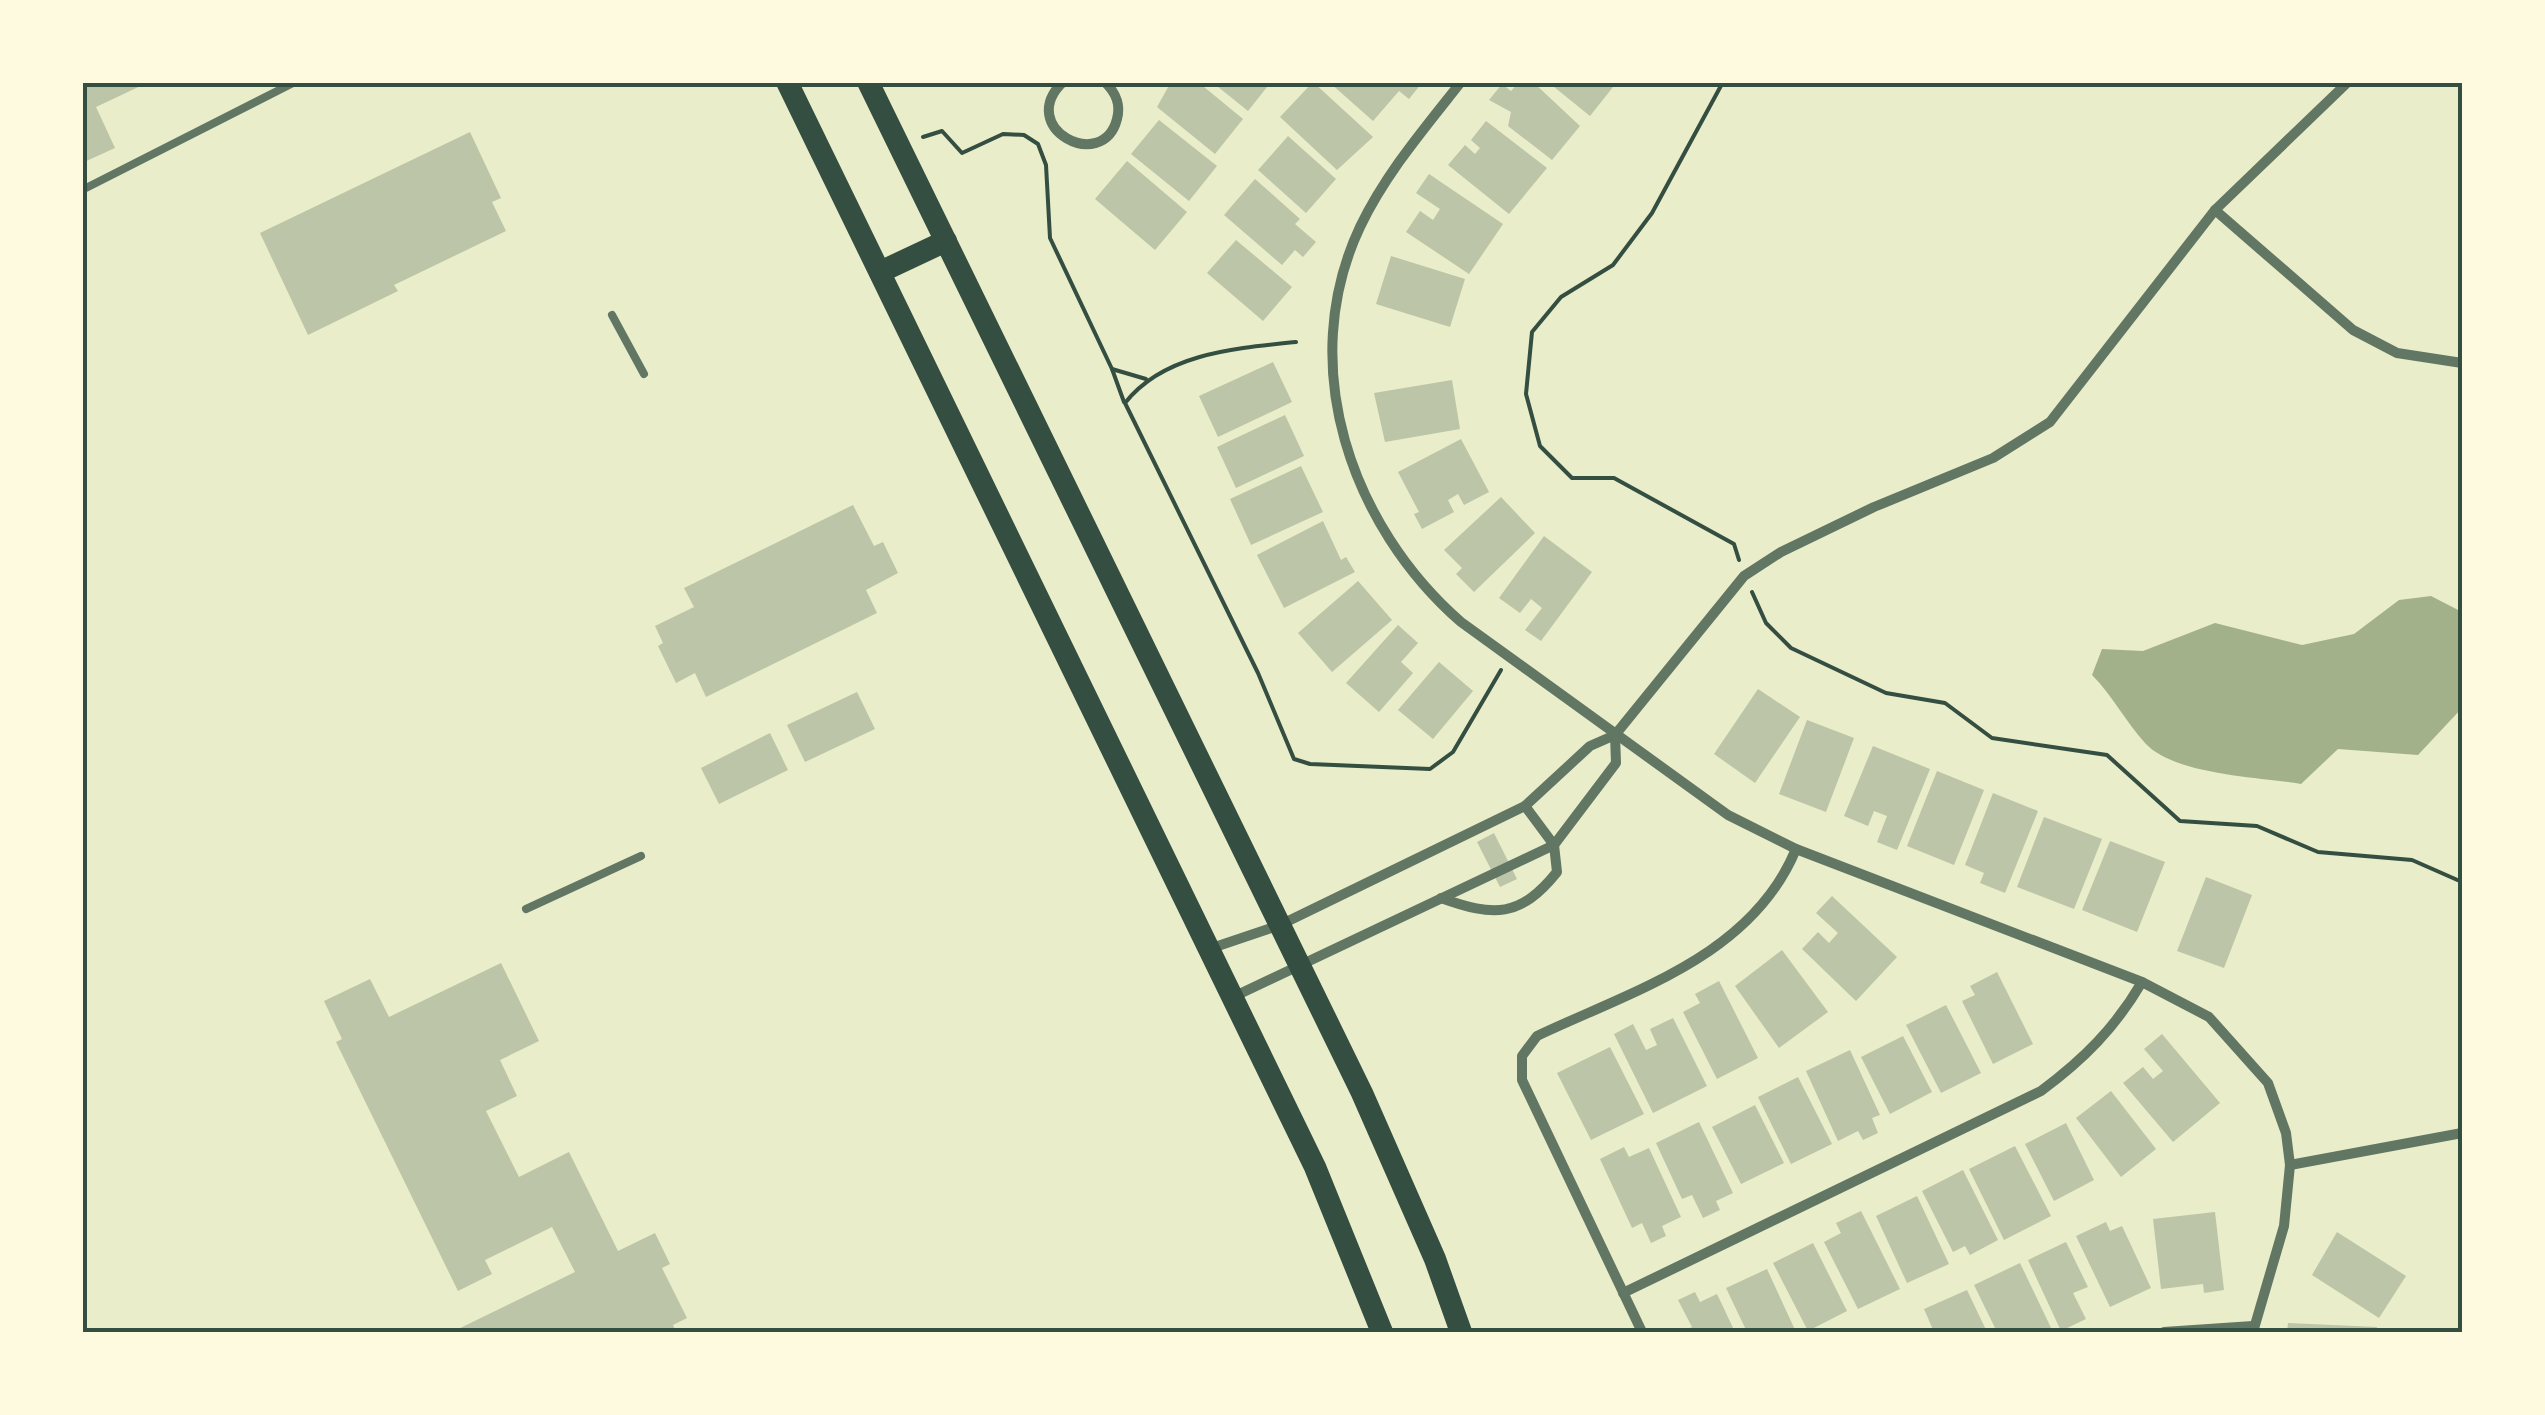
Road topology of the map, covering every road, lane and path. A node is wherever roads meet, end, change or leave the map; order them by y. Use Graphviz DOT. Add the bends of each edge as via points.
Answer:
graph roads {
  1 [pos="295,82"];
  2 [pos="787,82"];
  3 [pos="868,82"];
  4 [pos="1062,82"];
  5 [pos="1461,82"];
  6 [pos="1723,82"];
  7 [pos="2348,82"];
  8 [pos="1108,83"];
  9 [pos="900,148"];
  10 [pos="82,190"];
  11 [pos="2215,210"];
  12 [pos="946,241"];
  13 [pos="880,272"];
  14 [pos="612,315"];
  15 [pos="1296,342"];
  16 [pos="2462,362"];
  17 [pos="1112,369"];
  18 [pos="644,374"];
  19 [pos="1146,380"];
  20 [pos="1125,403"];
  21 [pos="1744,576"];
  22 [pos="1509,658"];
  23 [pos="1615,735"];
  24 [pos="1524,806"];
  25 [pos="1554,844"];
  26 [pos="1796,849"];
  27 [pos="641,856"];
  28 [pos="2462,882"];
  29 [pos="1441,898"];
  30 [pos="526,909"];
  31 [pos="1280,924"];
  32 [pos="1208,949"];
  33 [pos="1299,964"];
  34 [pos="2142,982"];
  35 [pos="1232,998"];
  36 [pos="2462,1132"];
  37 [pos="2290,1164"];
  38 [pos="1623,1293"];
  39 [pos="2253,1330"];
  40 [pos="1382,1332"];
  41 [pos="1461,1332"];
  42 [pos="1642,1332"];
  43 [pos="2164,1332"];
  1 -- 10 [label="lane"];
  2 -- 13 [label="main road"];
  3 -- 9 [label="main road"];
  4 -- 8 [label="street" via="1051,99 1051,122 1076,144 1098,141 1114,126 1118,104"];
  5 -- 22 [label="street" via="1394,167 1359,230 1335,310 1334,377 1352,470 1379,528 1433,598"];
  6 -- 21 [label="path" via="1652,213 1612,265 1560,297 1532,332 1526,394 1540,446 1572,478 1614,478 1734,544"];
  7 -- 11 [label="street"];
  9 -- 12 [label="main road"];
  9 -- 17 [label="path" via="942,131 962,153 1003,134 1038,144 1046,165 1050,238"];
  11 -- 16 [label="street" via="2353,330 2397,353"];
  11 -- 21 [label="street" via="2050,422 1992,458 1874,507"];
  12 -- 13 [label="main road"];
  12 -- 31 [label="main road"];
  13 -- 32 [label="main road"];
  14 -- 18 [label="lane"];
  15 -- 19 [label="path" via="1220,348"];
  17 -- 19 [label="path"];
  17 -- 20 [label="path"];
  19 -- 20 [label="path"];
  20 -- 22 [label="path" via="1294,759 1430,770 1453,752"];
  21 -- 23 [label="street"];
  21 -- 28 [label="path" via="1766,623 1791,648 1886,693 1945,703 1992,738 2106,756 2180,821 2256,826 2318,852 2412,860"];
  22 -- 23 [label="street"];
  23 -- 24 [label="street" via="1590,746"];
  23 -- 25 [label="street" via="1616,763"];
  23 -- 26 [label="street" via="1690,792"];
  24 -- 25 [label="street"];
  24 -- 31 [label="street"];
  25 -- 29 [label="street"];
  25 -- 29 [label="street" via="1557,872 1540,894 1515,908 1474,910"];
  26 -- 34 [label="street"];
  26 -- 38 [label="street" via="1784,880 1730,940 1537,1036 1522,1056 1522,1080"];
  27 -- 30 [label="lane"];
  29 -- 33 [label="street"];
  31 -- 32 [label="street"];
  31 -- 33 [label="main road"];
  32 -- 35 [label="main road"];
  33 -- 35 [label="street"];
  33 -- 41 [label="main road" via="1402,1180"];
  34 -- 37 [label="street" via="2209,1017 2251,1059 2278,1107"];
  34 -- 38 [label="street" via="2119,1021 2041,1091"];
  35 -- 40 [label="main road" via="1315,1167"];
  36 -- 37 [label="street"];
  37 -- 39 [label="street" via="2284,1226"];
  38 -- 42 [label="street"];
  39 -- 43 [label="street"];
}
